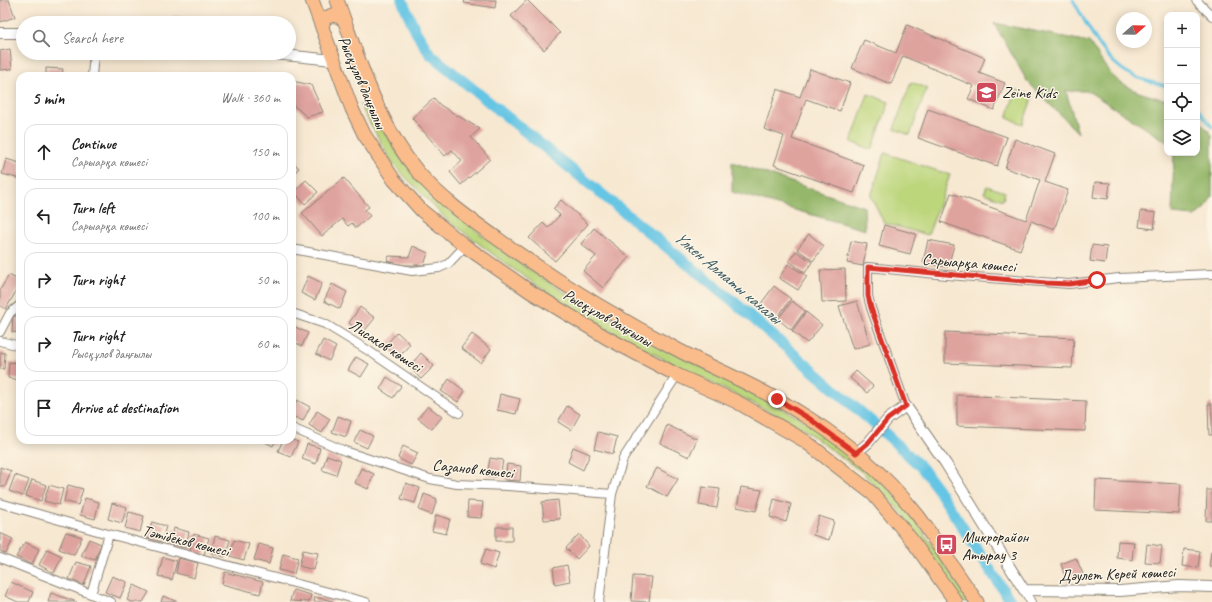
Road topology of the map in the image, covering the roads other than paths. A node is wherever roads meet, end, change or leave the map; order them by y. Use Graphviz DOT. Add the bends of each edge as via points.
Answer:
graph roads {
  1 [pos="337,0"];
  2 [pos="1196,0"];
  3 [pos="312,1"];
  4 [pos="1212,16"];
  5 [pos="345,22"];
  6 [pos="322,28"];
  7 [pos="0,33"];
  8 [pos="16,33"];
  9 [pos="296,56"];
  10 [pos="93,60"];
  11 [pos="333,60"];
  12 [pos="92,72"];
  13 [pos="465,246"];
  14 [pos="296,249"];
  15 [pos="1212,274"];
  16 [pos="16,308"];
  17 [pos="296,314"];
  18 [pos="0,332"];
  19 [pos="0,341"];
  20 [pos="16,345"];
  21 [pos="677,375"];
  22 [pos="906,406"];
  23 [pos="459,413"];
  24 [pos="296,430"];
  25 [pos="856,453"];
  26 [pos="612,494"];
  27 [pos="0,503"];
  28 [pos="109,534"];
  29 [pos="0,558"];
  30 [pos="1212,587"];
  31 [pos="1024,590"];
  32 [pos="92,594"];
  33 [pos="112,602"];
  34 [pos="366,602"];
  35 [pos="599,602"];
  36 [pos="956,602"];
  37 [pos="977,602"];
  38 [pos="1031,602"];
  1 -- 5 [label="main road, Рысқұлов даңғылы"];
  2 -- 4 [label="street"];
  3 -- 6 [label="main road, Рысқұлов даңғылы"];
  5 -- 6 [label="main road" via="340,17 332,15 324,19"];
  5 -- 25 [label="main road, Рысқұлов даңғылы" via="376,104 389,130 419,173 449,203 561,283 681,352 777,399 810,419"];
  6 -- 11 [label="main road, Рысқұлов даңғылы"];
  7 -- 8 [label="street"];
  9 -- 11 [label="street"];
  10 -- 12 [label="street"];
  11 -- 13 [label="main road, Рысқұлов даңғылы" via="364,134 394,180 422,211"];
  13 -- 14 [label="street" via="448,264 439,268 412,271"];
  13 -- 21 [label="main road, Рысқұлов даңғылы" via="531,292 607,338"];
  15 -- 22 [label="street, Сарыарқа көшесі" via="1119,278 1069,284 868,267 868,296 871,308"];
  16 -- 18 [label="street" via="10,313"];
  17 -- 23 [label="street, Лисаков көшесі" via="325,324 363,347"];
  19 -- 20 [label="street"];
  21 -- 26 [label="street" via="623,460"];
  21 -- 36 [label="main road, Рысқұлов даңғылы" via="737,402 805,441 874,494 911,539"];
  22 -- 25 [label="street" via="888,419"];
  22 -- 31 [label="street" via="946,464"];
  24 -- 26 [label="street, Сазанов көшесі" via="345,451 430,479 457,484"];
  25 -- 37 [label="main road, Рысқұлов даңғылы" via="895,489 917,514"];
  26 -- 35 [label="street"];
  27 -- 28 [label="street, Тәтібеков көшесі"];
  28 -- 32 [label="street"];
  28 -- 34 [label="street, Тәтібеков көшесі"];
  29 -- 32 [label="street"];
  30 -- 31 [label="street, Дәулет Керей көшесі" via="1179,586 1120,591"];
  31 -- 38 [label="street"];
  32 -- 33 [label="street"];
}
